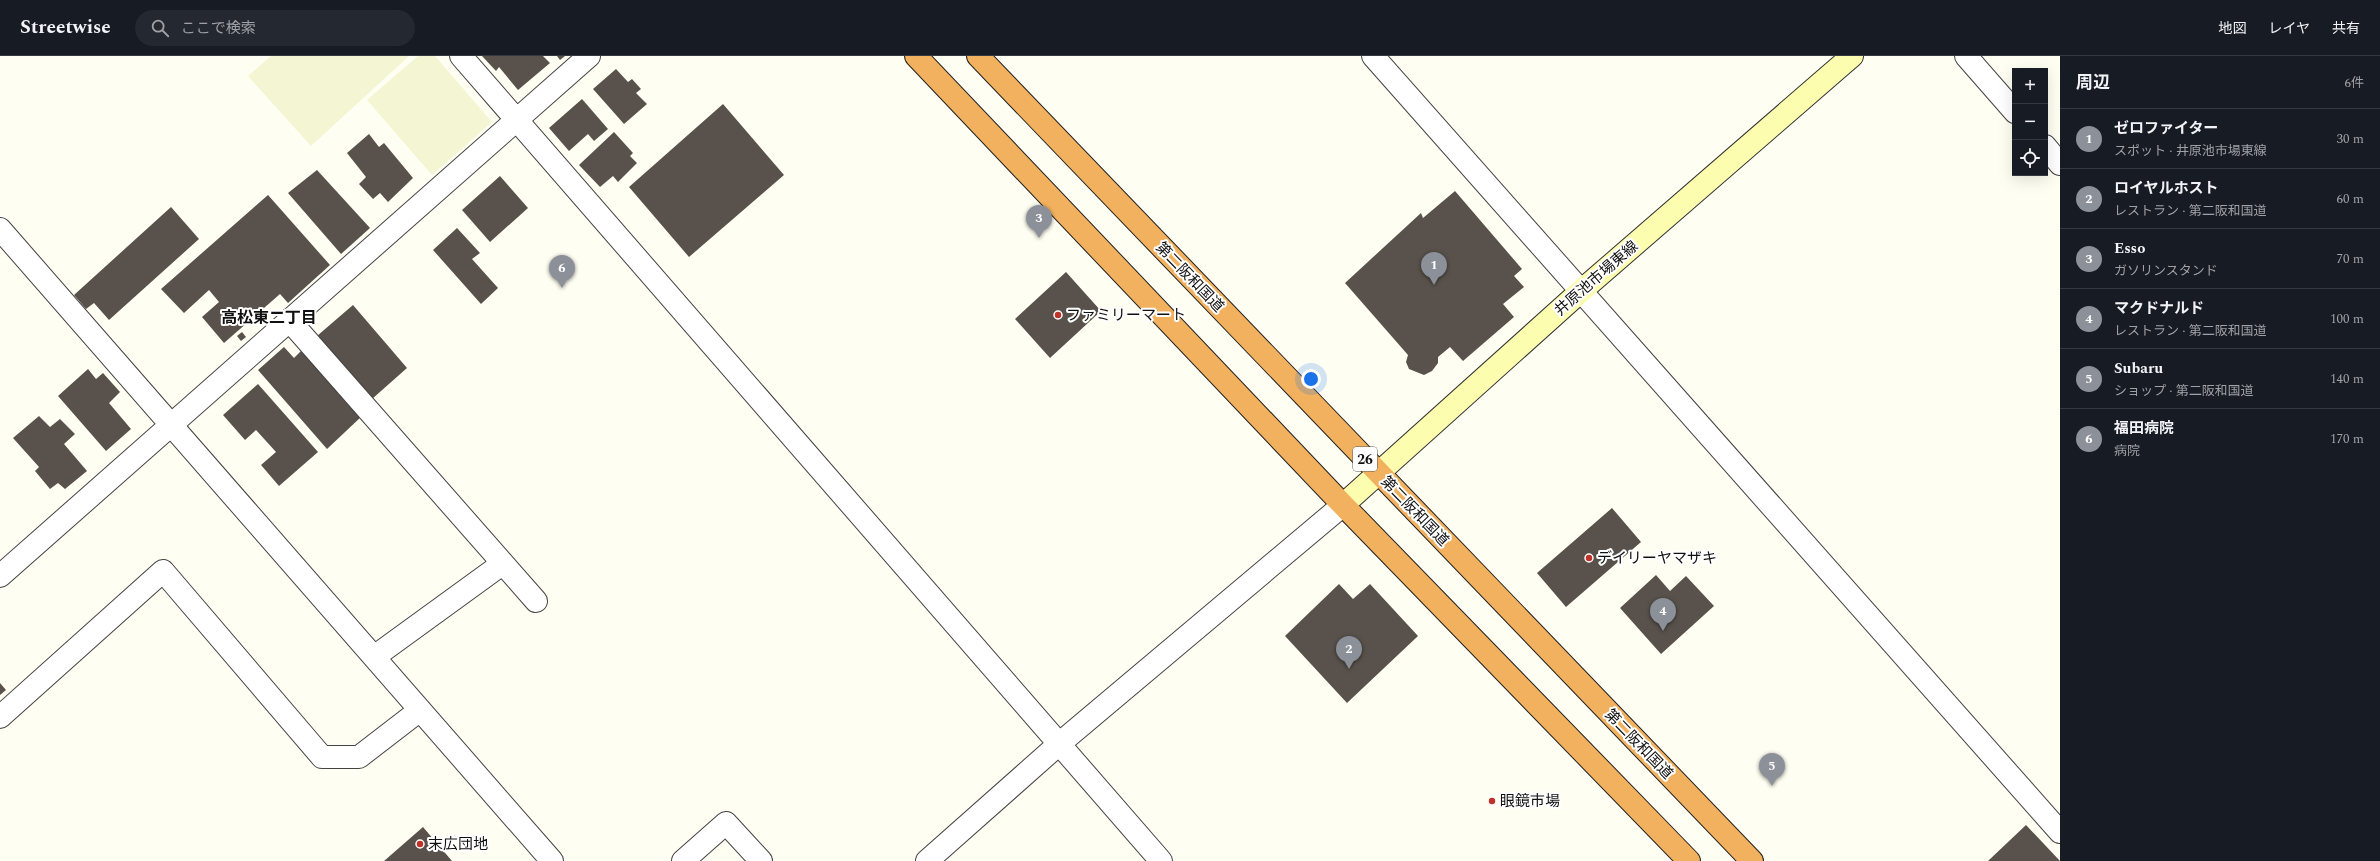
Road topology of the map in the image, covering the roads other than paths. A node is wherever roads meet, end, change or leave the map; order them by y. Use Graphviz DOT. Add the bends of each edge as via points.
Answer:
graph roads {
  1 [pos="461,56"];
  2 [pos="589,56"];
  3 [pos="916,56"];
  4 [pos="978,56"];
  5 [pos="1373,56"];
  6 [pos="1852,56"];
  7 [pos="1966,56"];
  8 [pos="2012,109"];
  9 [pos="516,122"];
  10 [pos="2048,150"];
  11 [pos="2060,164"];
  12 [pos="0,229"];
  13 [pos="1580,291"];
  14 [pos="289,320"];
  15 [pos="170,424"];
  16 [pos="1378,473"];
  17 [pos="1343,505"];
  18 [pos="502,564"];
  19 [pos="0,576"];
  20 [pos="536,601"];
  21 [pos="374,657"];
  22 [pos="420,710"];
  23 [pos="0,717"];
  24 [pos="1060,744"];
  25 [pos="2060,832"];
  26 [pos="552,861"];
  27 [pos="683,861"];
  28 [pos="761,861"];
  29 [pos="927,861"];
  30 [pos="1161,861"];
  31 [pos="1689,861"];
  32 [pos="1752,861"];
  1 -- 9 [label="street"];
  2 -- 9 [label="street"];
  3 -- 17 [label="highway"];
  4 -- 16 [label="highway, 第二阪和国道 / 26"];
  5 -- 13 [label="street"];
  6 -- 13 [label="street, 井原池市場東線"];
  7 -- 8 [label="street"];
  9 -- 14 [label="street"];
  9 -- 24 [label="street"];
  10 -- 11 [label="street"];
  12 -- 15 [label="street"];
  13 -- 16 [label="street, 井原池市場東線"];
  13 -- 25 [label="street"];
  14 -- 15 [label="street"];
  14 -- 18 [label="street"];
  15 -- 19 [label="street"];
  15 -- 21 [label="street"];
  16 -- 17 [label="street, 井原池市場東線"];
  16 -- 32 [label="highway, 第二阪和国道 / 26"];
  17 -- 24 [label="street"];
  17 -- 31 [label="highway"];
  18 -- 20 [label="street"];
  18 -- 21 [label="street"];
  21 -- 22 [label="street"];
  22 -- 23 [label="street" via="359,757 322,757 163,571"];
  22 -- 26 [label="street"];
  24 -- 29 [label="street"];
  24 -- 30 [label="street"];
  27 -- 28 [label="street" via="726,823"];
}
